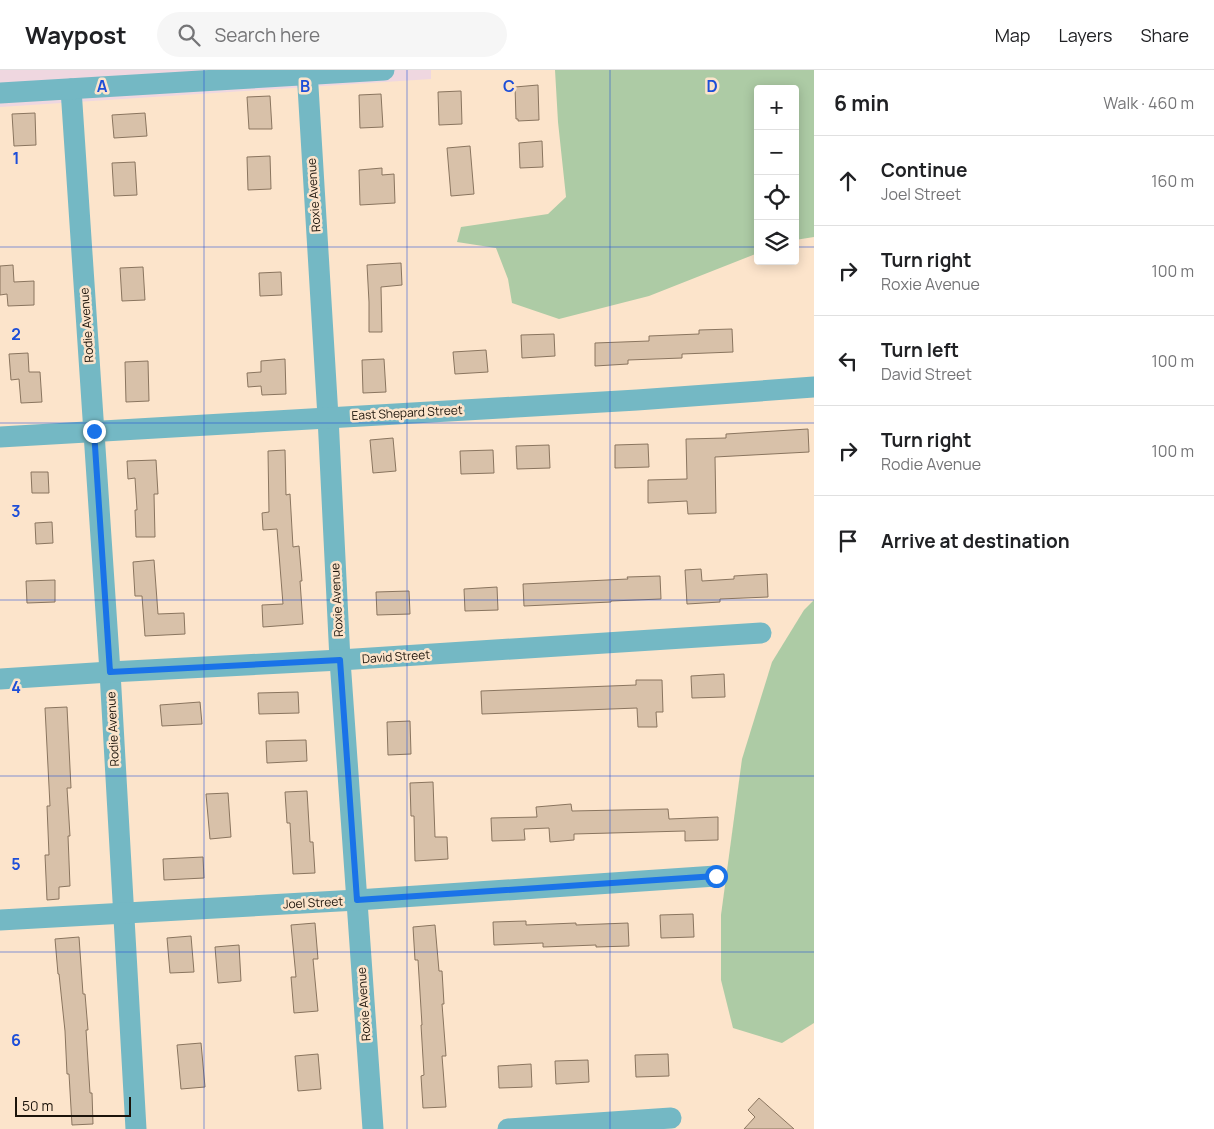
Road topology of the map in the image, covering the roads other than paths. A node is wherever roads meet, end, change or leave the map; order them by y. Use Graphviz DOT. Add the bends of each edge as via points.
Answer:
graph roads {
  1 [pos="384,70"];
  2 [pos="307,72"];
  3 [pos="71,89"];
  4 [pos="0,94"];
  5 [pos="814,388"];
  6 [pos="328,417"];
  7 [pos="94,431"];
  8 [pos="0,437"];
  9 [pos="762,633"];
  10 [pos="340,660"];
  11 [pos="110,672"];
  12 [pos="0,679"];
  13 [pos="716,876"];
  14 [pos="357,900"];
  15 [pos="124,913"];
  16 [pos="0,920"];
  17 [pos="671,1118"];
  18 [pos="136,1129"];
  19 [pos="373,1129"];
  20 [pos="508,1129"];
  1 -- 2 [label="street"];
  2 -- 3 [label="street"];
  2 -- 6 [label="street, Roxie Avenue"];
  3 -- 4 [label="street"];
  3 -- 7 [label="street, Rodie Avenue"];
  5 -- 6 [label="street, East Shepard Street"];
  6 -- 7 [label="street, East Shepard Street"];
  6 -- 10 [label="street, Roxie Avenue"];
  7 -- 8 [label="street, East Shepard Street"];
  7 -- 11 [label="street, Rodie Avenue"];
  9 -- 10 [label="street, David Street"];
  10 -- 11 [label="street, David Street"];
  10 -- 14 [label="street, Roxie Avenue"];
  11 -- 12 [label="street, David Street"];
  11 -- 15 [label="street, Rodie Avenue"];
  13 -- 14 [label="street, Joel Street"];
  14 -- 15 [label="street, Joel Street"];
  14 -- 19 [label="street, Roxie Avenue"];
  15 -- 16 [label="street, Joel Street"];
  15 -- 18 [label="street, Rodie Avenue"];
  17 -- 20 [label="street"];
}
